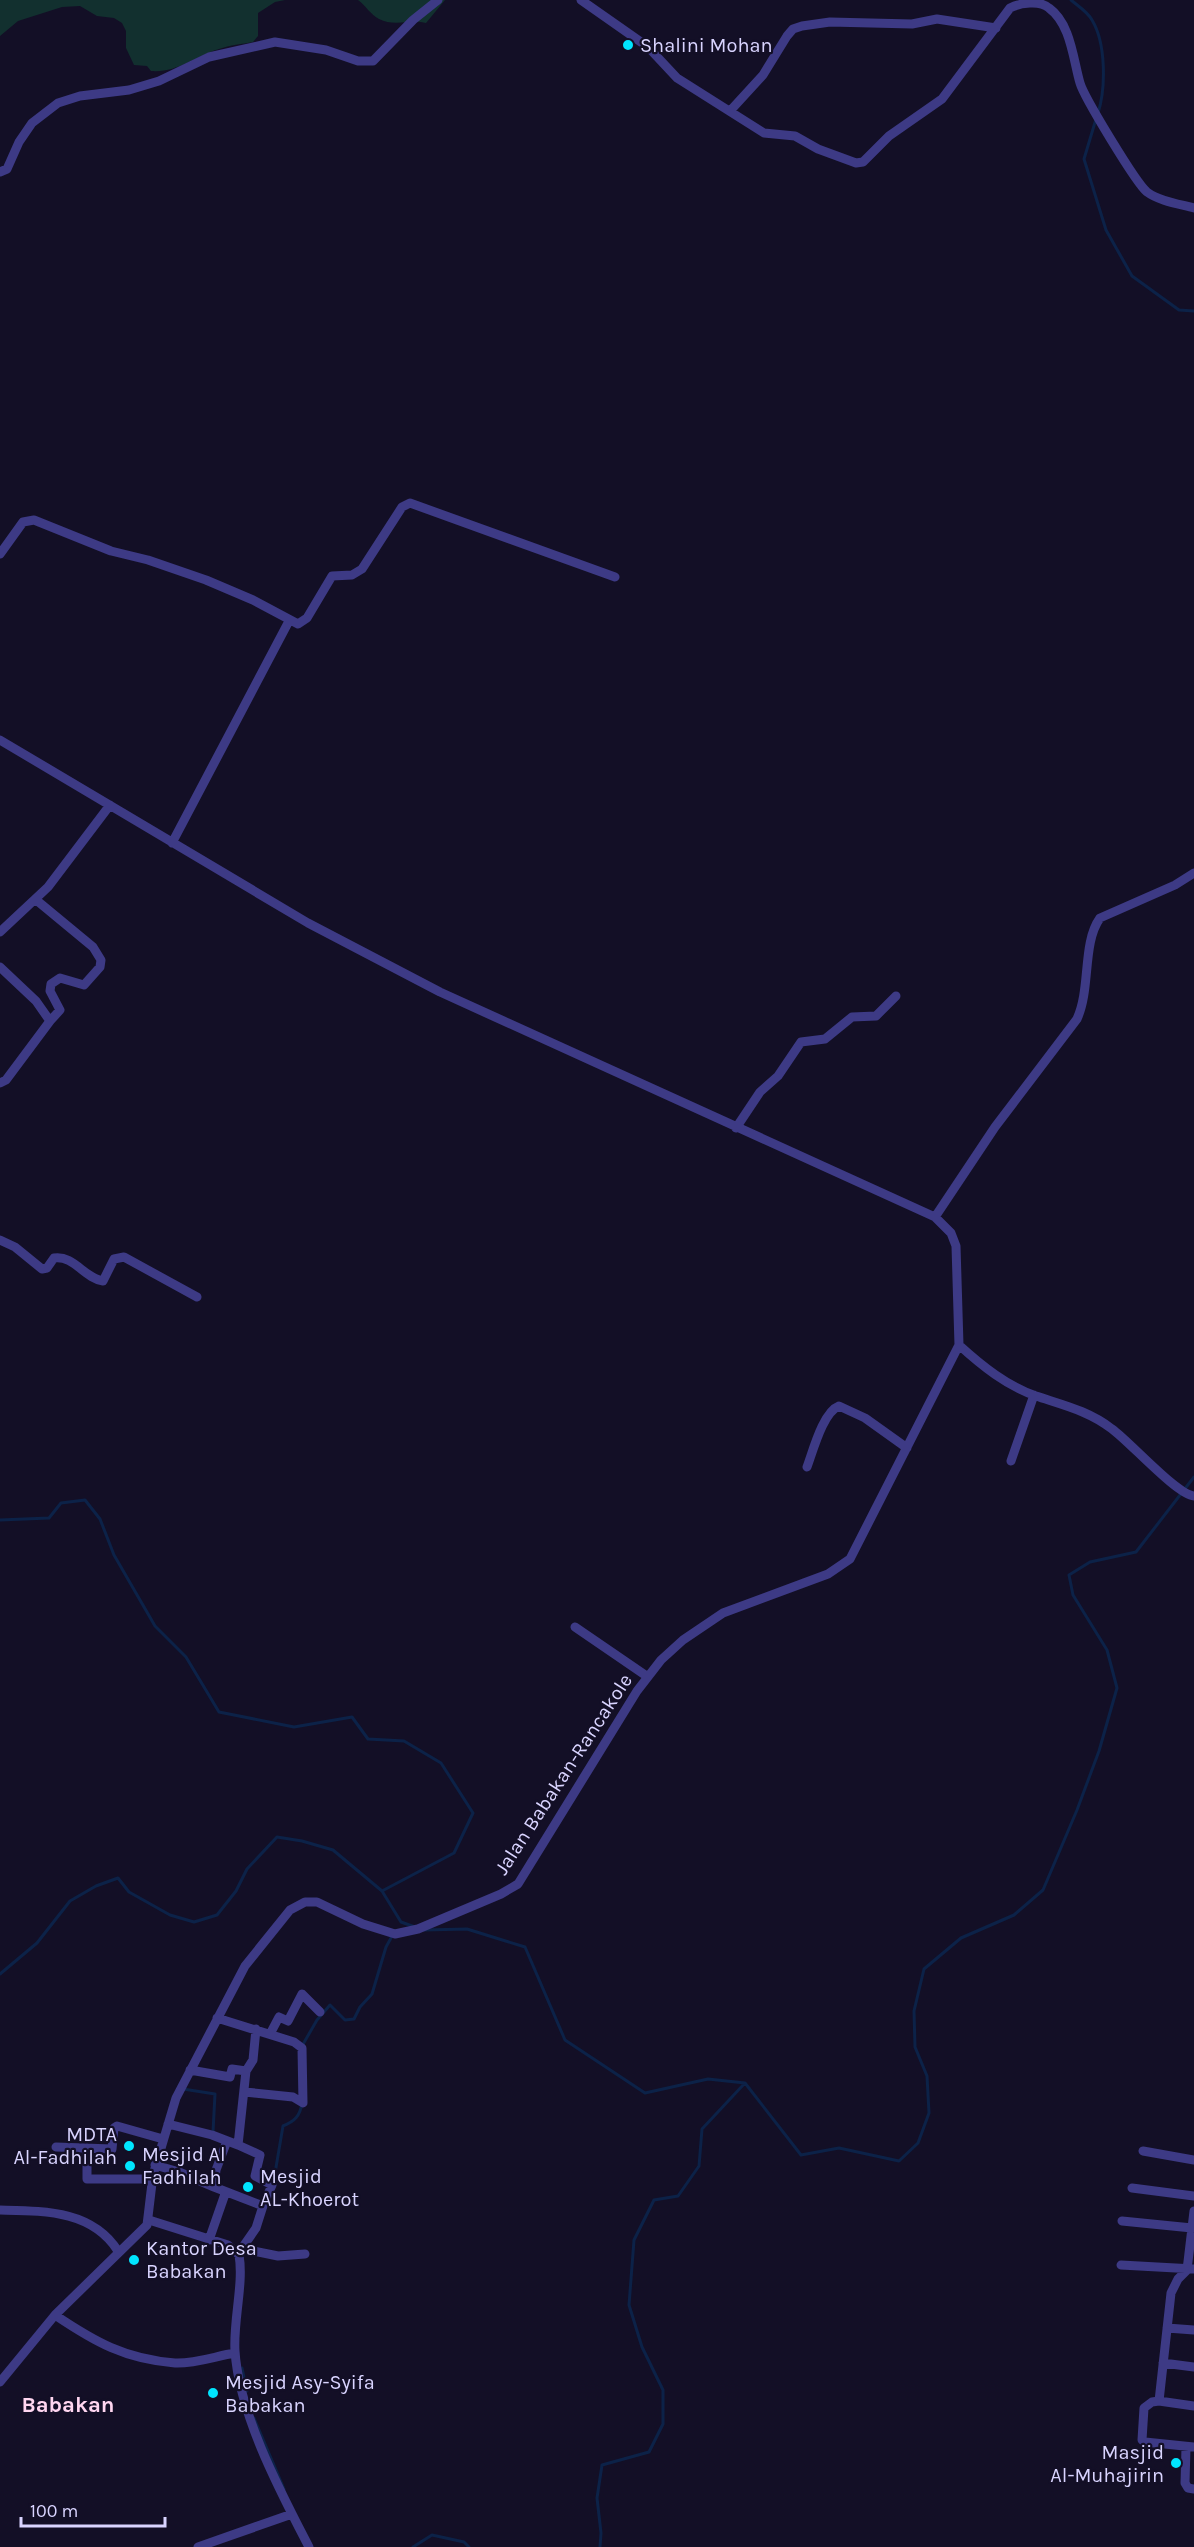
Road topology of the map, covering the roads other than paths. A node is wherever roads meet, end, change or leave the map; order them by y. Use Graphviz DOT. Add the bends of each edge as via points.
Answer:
graph roads {
  1 [pos="438,0"];
  2 [pos="581,0"];
  3 [pos="996,28"];
  4 [pos="730,111"];
  5 [pos="0,172"];
  6 [pos="1194,208"];
  7 [pos="0,555"];
  8 [pos="615,577"];
  9 [pos="289,621"];
  10 [pos="0,740"];
  11 [pos="110,805"];
  12 [pos="172,843"];
  13 [pos="1194,873"];
  14 [pos="35,899"];
  15 [pos="0,932"];
  16 [pos="0,967"];
  17 [pos="896,996"];
  18 [pos="50,1021"];
  19 [pos="0,1083"];
  20 [pos="735,1128"];
  21 [pos="935,1218"];
  22 [pos="0,1240"];
  23 [pos="197,1297"];
  24 [pos="959,1345"];
  25 [pos="1034,1395"];
  26 [pos="907,1448"];
  27 [pos="1011,1461"];
  28 [pos="807,1467"];
  29 [pos="1190,1495"];
  30 [pos="575,1627"];
  31 [pos="648,1677"];
  32 [pos="320,2012"];
  33 [pos="219,2019"];
  34 [pos="256,2029"];
  35 [pos="270,2034"];
  36 [pos="190,2070"];
  37 [pos="246,2071"];
  38 [pos="245,2092"];
  39 [pos="168,2124"];
  40 [pos="163,2139"];
  41 [pos="227,2141"];
  42 [pos="238,2145"];
  43 [pos="56,2147"];
  44 [pos="87,2148"];
  45 [pos="1143,2151"];
  46 [pos="1194,2160"];
  47 [pos="155,2165"];
  48 [pos="152,2179"];
  49 [pos="214,2187"];
  50 [pos="1132,2188"];
  51 [pos="225,2194"];
  52 [pos="1194,2196"];
  53 [pos="263,2206"];
  54 [pos="0,2210"];
  55 [pos="1194,2211"];
  56 [pos="149,2220"];
  57 [pos="1122,2221"];
  58 [pos="1192,2228"];
  59 [pos="209,2240"];
  60 [pos="118,2251"];
  61 [pos="240,2251"];
  62 [pos="305,2254"];
  63 [pos="1120,2265"];
  64 [pos="1191,2269"];
  65 [pos="55,2315"];
  66 [pos="1167,2328"];
  67 [pos="1194,2331"];
  68 [pos="235,2353"];
  69 [pos="1163,2363"];
  70 [pos="1194,2367"];
  71 [pos="0,2382"];
  72 [pos="1159,2401"];
  73 [pos="1194,2406"];
  74 [pos="1190,2447"];
  75 [pos="1194,2489"];
  76 [pos="292,2514"];
  77 [pos="198,2547"];
  78 [pos="309,2547"];
  1 -- 5 [label="street" via="373,61 275,42 209,57 136,88 58,103 32,123 7,169"];
  2 -- 4 [label="street" via="648,47 677,78"];
  3 -- 4 [label="street" via="937,19 890,25 830,22 793,29 763,75"];
  3 -- 4 [label="street" via="942,99 889,136 863,162 849,163 795,136 764,133"];
  3 -- 6 [label="street" via="1015,6 1041,4 1051,9 1073,49 1081,85 1146,191"];
  7 -- 9 [label="street" via="23,522 34,520 111,551 206,580"];
  8 -- 9 [label="street" via="410,503 402,507 358,573 332,576 308,618 298,624"];
  9 -- 12 [label="street"];
  10 -- 11 [label="street"];
  11 -- 12 [label="street"];
  11 -- 14 [label="street"];
  12 -- 20 [label="street" via="308,923 440,992"];
  13 -- 21 [label="street" via="1100,918 1077,1019 995,1127"];
  14 -- 15 [label="street"];
  14 -- 18 [label="street" via="93,947 101,960 100,967 84,985 60,978 51,984 50,991 60,1010"];
  16 -- 18 [label="street" via="36,1001"];
  17 -- 20 [label="street" via="876,1016 852,1017 825,1039 801,1042"];
  18 -- 19 [label="street"];
  20 -- 21 [label="street"];
  21 -- 24 [label="street" via="945,1225 956,1246"];
  22 -- 23 [label="street" via="42,1269 60,1257 95,1280 103,1281 114,1259 124,1257"];
  24 -- 25 [label="street" via="1000,1378"];
  24 -- 26 [label="street, Jalan Babakan-Rancakole"];
  25 -- 27 [label="street"];
  25 -- 29 [label="street" via="1074,1407 1112,1428"];
  26 -- 28 [label="street" via="865,1418 839,1406 822,1425"];
  26 -- 31 [label="street, Jalan Babakan-Rancakole" via="850,1559 828,1574 723,1613 683,1640"];
  30 -- 31 [label="street"];
  31 -- 33 [label="street, Jalan Babakan-Rancakole" via="518,1884 420,1928 390,1934 323,1904 300,1904 290,1910 245,1966"];
  32 -- 35 [label="street" via="302,1994 288,2021 279,2017"];
  33 -- 34 [label="street"];
  33 -- 36 [label="street, Jalan Babakan-Rancakole"];
  34 -- 35 [label="street"];
  34 -- 37 [label="street" via="253,2060"];
  35 -- 38 [label="street" via="301,2048 303,2103 293,2097"];
  36 -- 37 [label="street" via="230,2077 232,2069"];
  36 -- 39 [label="street, Jalan Babakan-Rancakole"];
  37 -- 38 [label="street"];
  38 -- 42 [label="street"];
  39 -- 40 [label="street, Jalan Babakan-Rancakole"];
  39 -- 41 [label="street"];
  40 -- 44 [label="street" via="117,2126 111,2149"];
  40 -- 47 [label="street, Jalan Babakan-Rancakole"];
  41 -- 42 [label="street"];
  41 -- 49 [label="street"];
  42 -- 53 [label="street" via="260,2155 255,2176 272,2185"];
  43 -- 44 [label="street"];
  44 -- 48 [label="street" via="87,2179"];
  45 -- 46 [label="street"];
  47 -- 48 [label="street, Jalan Babakan-Rancakole"];
  47 -- 49 [label="street"];
  48 -- 56 [label="street, Jalan Babakan-Rancakole"];
  49 -- 51 [label="street"];
  50 -- 52 [label="street"];
  51 -- 53 [label="street"];
  51 -- 59 [label="street"];
  53 -- 61 [label="street" via="256,2228"];
  54 -- 60 [label="street" via="79,2217 97,2227"];
  55 -- 58 [label="street"];
  56 -- 59 [label="street"];
  56 -- 60 [label="street"];
  57 -- 58 [label="street"];
  58 -- 64 [label="street"];
  59 -- 61 [label="street"];
  60 -- 65 [label="street"];
  61 -- 62 [label="street" via="278,2256"];
  61 -- 68 [label="street"];
  63 -- 64 [label="street"];
  64 -- 66 [label="street" via="1173,2286"];
  65 -- 68 [label="street" via="97,2343 128,2354 174,2363"];
  65 -- 71 [label="street"];
  66 -- 67 [label="street"];
  66 -- 69 [label="street"];
  68 -- 76 [label="street" via="247,2408"];
  69 -- 70 [label="street"];
  69 -- 72 [label="street"];
  72 -- 73 [label="street"];
  72 -- 74 [label="street" via="1144,2408 1142,2440"];
  74 -- 75 [label="street" via="1185,2483"];
  76 -- 77 [label="street"];
  76 -- 78 [label="street"];
}
